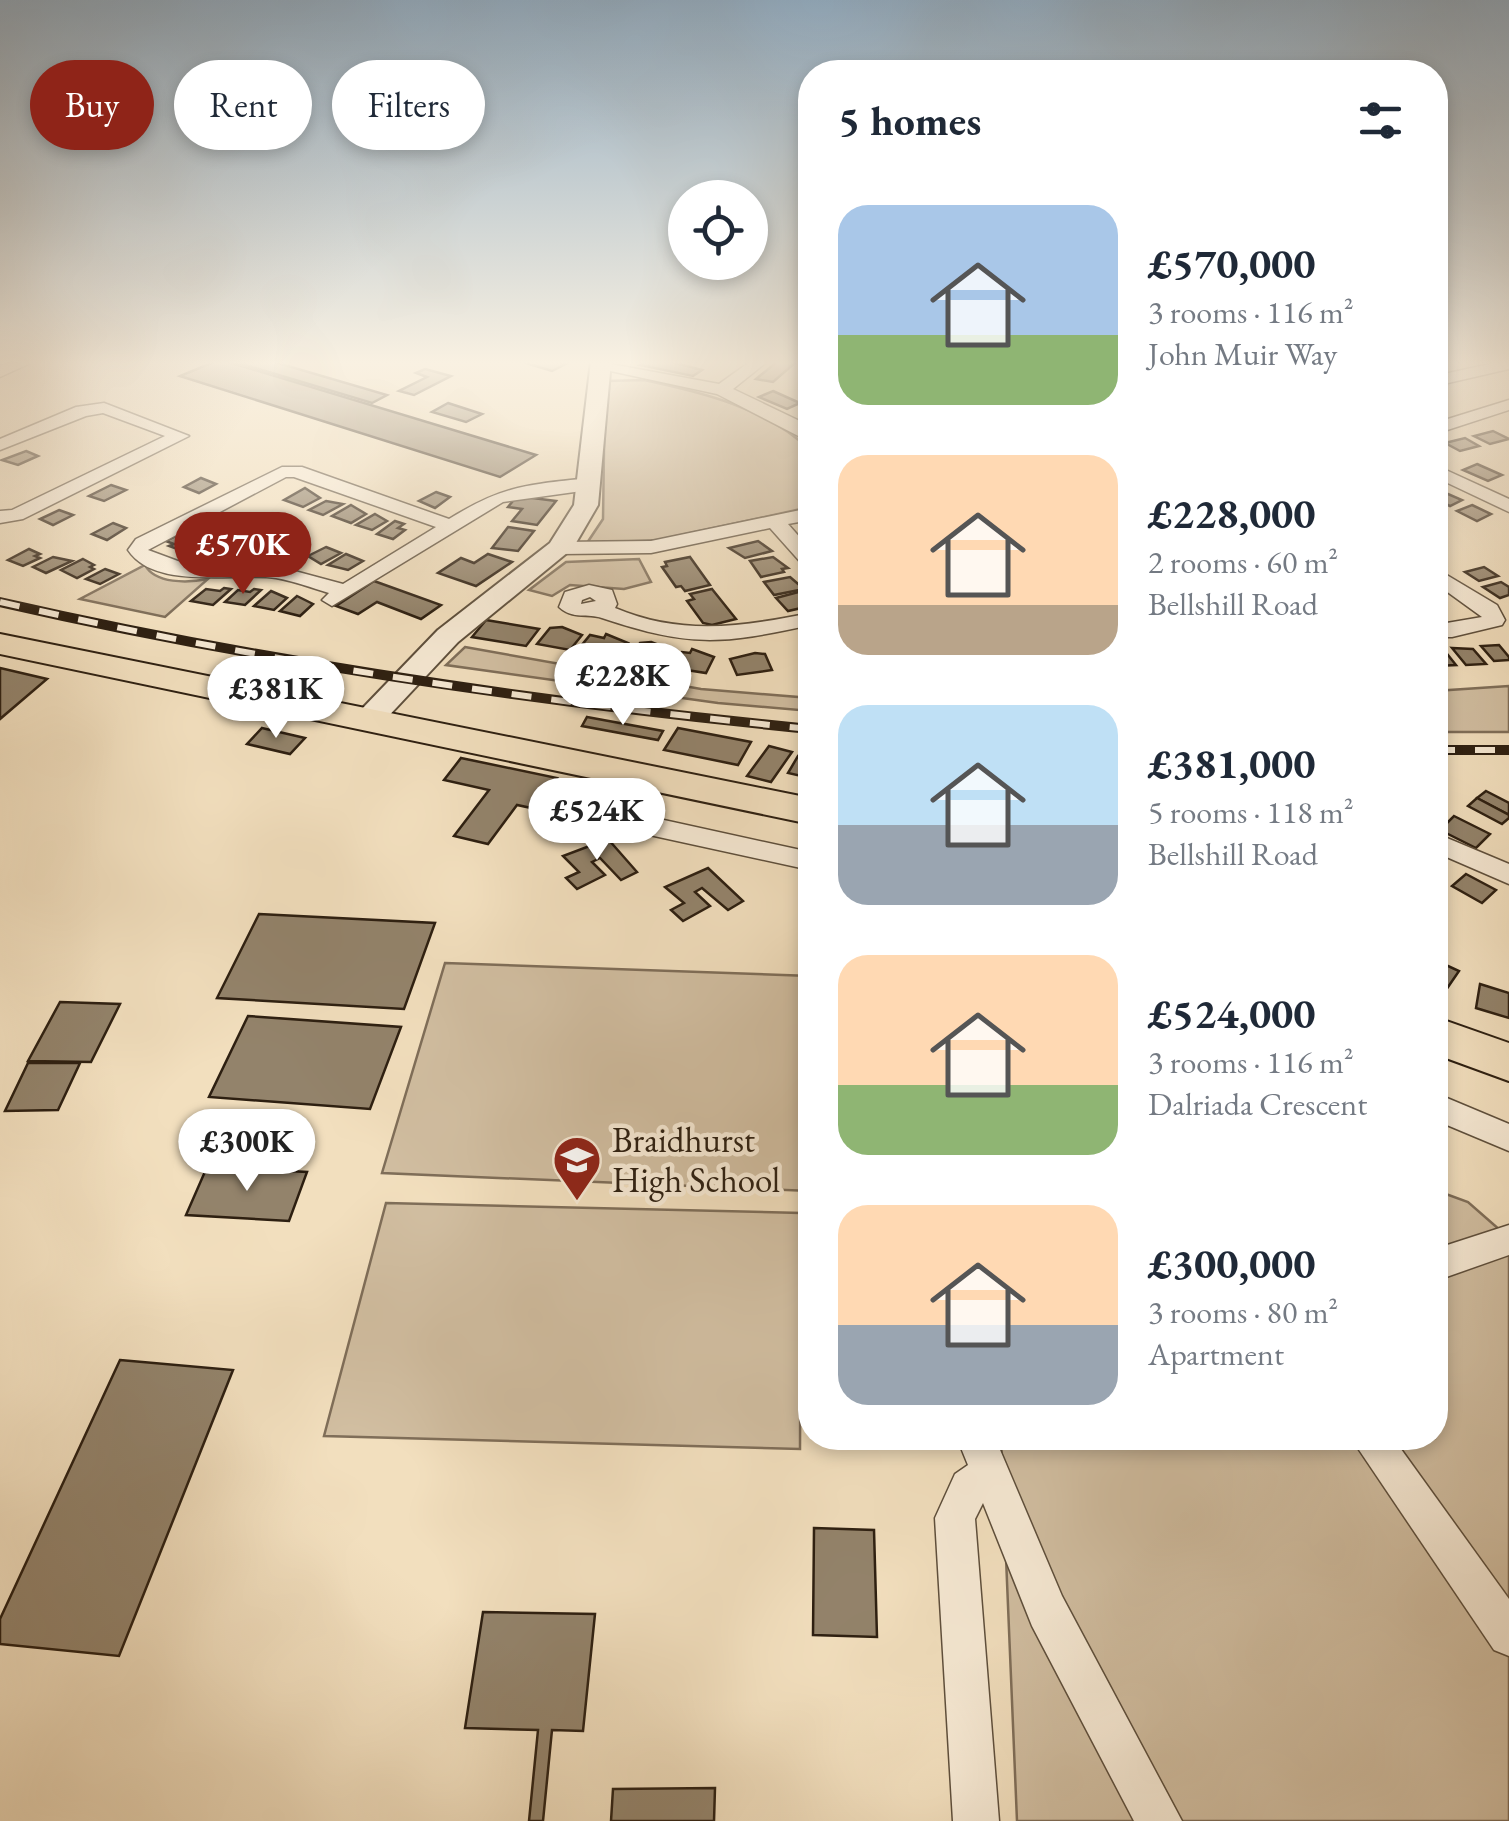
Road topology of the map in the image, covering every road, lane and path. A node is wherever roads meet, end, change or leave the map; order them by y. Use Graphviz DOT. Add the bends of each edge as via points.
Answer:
graph roads {
  1 [pos="159,446"];
  2 [pos="589,446"];
  3 [pos="1448,476"];
  4 [pos="589,484"];
  5 [pos="1509,506"];
  6 [pos="798,516"];
  7 [pos="0,518"];
  8 [pos="774,521"];
  9 [pos="452,526"];
  10 [pos="560,548"];
  11 [pos="798,548"];
  12 [pos="1448,582"];
  13 [pos="600,609"];
  14 [pos="798,622"];
  15 [pos="1448,632"];
  16 [pos="0,644"];
  17 [pos="372,718"];
  18 [pos="630,775"];
  19 [pos="798,809"];
  20 [pos="1448,847"];
  21 [pos="798,858"];
  22 [pos="1506,870"];
  23 [pos="1448,1039"];
  24 [pos="1509,1062"];
  25 [pos="1448,1112"];
  26 [pos="1509,1138"];
  27 [pos="1509,1240"];
  28 [pos="1448,1261"];
  29 [pos="1379,1450"];
  30 [pos="984,1455"];
  31 [pos="1509,1634"];
  32 [pos="976,1821"];
  33 [pos="1159,1821"];
  1 -- 7 [label="street"];
  2 -- 4 [label="street"];
  3 -- 5 [label="street"];
  4 -- 9 [label="street" via="509,494"];
  4 -- 10 [label="street" via="580,518"];
  6 -- 8 [label="street"];
  8 -- 10 [label="street" via="651,546"];
  8 -- 11 [label="street"];
  9 -- 9 [label="street" via="338,596 276,572 192,573 138,550 296,470"];
  10 -- 17 [label="street" via="448,636"];
  12 -- 15 [label="street" via="1490,609 1494,620"];
  13 -- 14 [label="street" via="701,637"];
  16 -- 17 [label="main road"];
  17 -- 18 [label="main road"];
  18 -- 19 [label="main road"];
  18 -- 21 [label="street" via="610,808 622,821"];
  20 -- 22 [label="street"];
  23 -- 24 [label="main road"];
  25 -- 26 [label="street"];
  27 -- 28 [label="street"];
  29 -- 31 [label="street"];
  30 -- 32 [label="street" via="955,1518"];
  30 -- 33 [label="street" via="1046,1611"];
}
